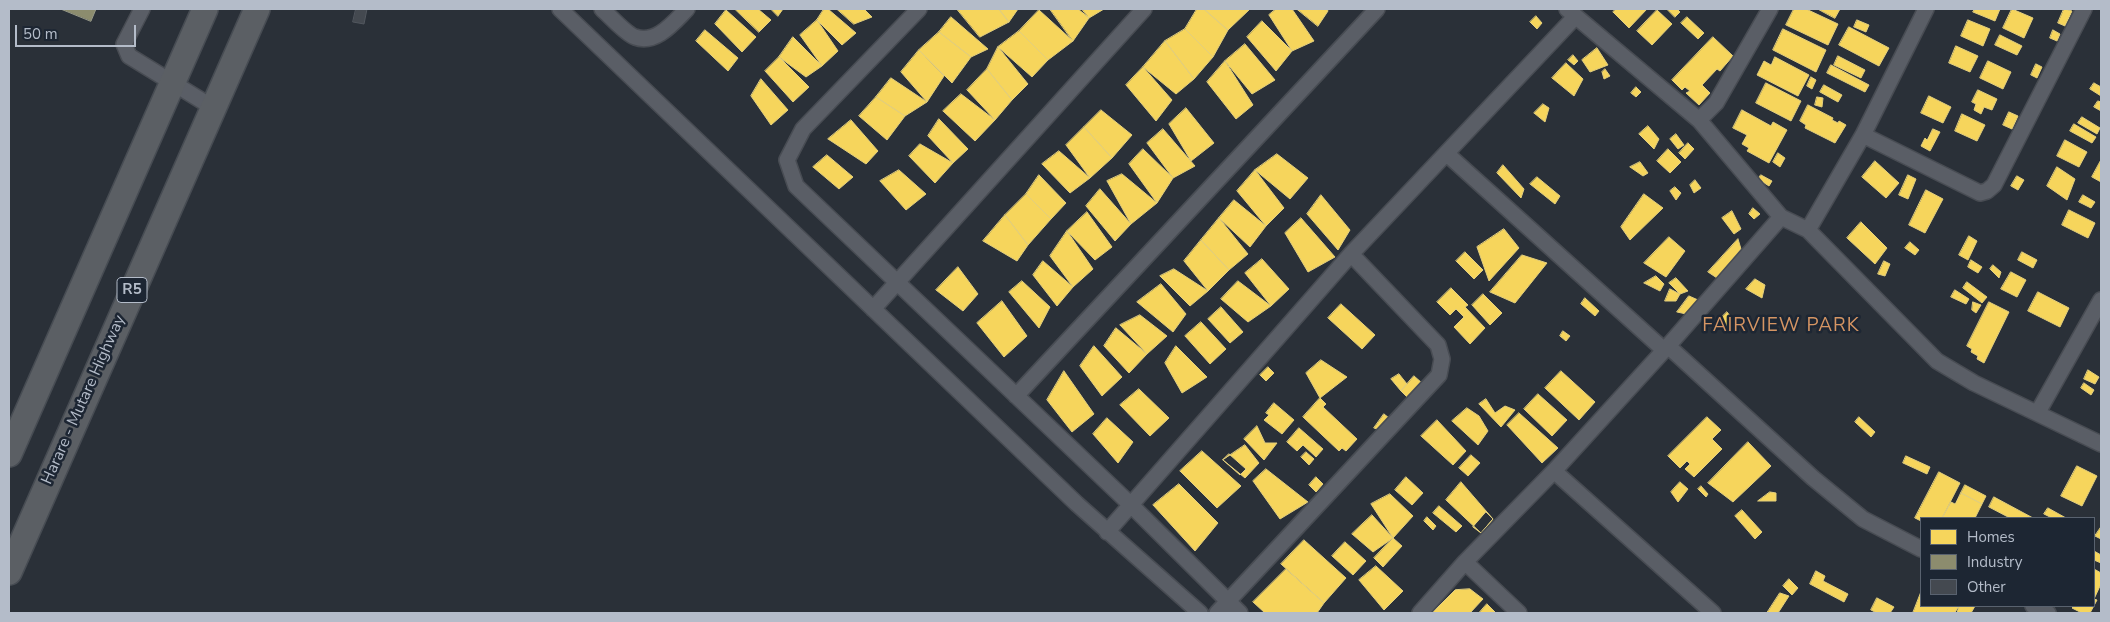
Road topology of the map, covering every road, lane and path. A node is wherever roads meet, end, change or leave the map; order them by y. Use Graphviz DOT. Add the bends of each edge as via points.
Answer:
graph roads {
  1 [pos="142,9"];
  2 [pos="204,9"];
  3 [pos="257,9"];
  4 [pos="560,9"];
  5 [pos="602,9"];
  6 [pos="687,9"];
  7 [pos="919,9"];
  8 [pos="1144,9"];
  9 [pos="1376,9"];
  10 [pos="1770,9"];
  11 [pos="1926,9"];
  12 [pos="2084,9"];
  13 [pos="1571,13"];
  14 [pos="171,83"];
  15 [pos="212,107"];
  16 [pos="1699,120"];
  17 [pos="1863,135"];
  18 [pos="1447,154"];
  19 [pos="1780,217"];
  20 [pos="1808,230"];
  21 [pos="1351,254"];
  22 [pos="897,282"];
  23 [pos="2101,300"];
  24 [pos="873,309"];
  25 [pos="1666,348"];
  26 [pos="1016,396"];
  27 [pos="2038,412"];
  28 [pos="2101,444"];
  29 [pos="9,454"];
  30 [pos="1554,471"];
  31 [pos="1130,505"];
  32 [pos="1107,532"];
  33 [pos="1920,548"];
  34 [pos="1465,562"];
  35 [pos="9,572"];
  36 [pos="1227,602"];
  37 [pos="2036,607"];
  38 [pos="1200,613"];
  39 [pos="1217,613"];
  40 [pos="1240,613"];
  41 [pos="1420,613"];
  42 [pos="1519,613"];
  43 [pos="1713,613"];
  44 [pos="2048,613"];
  1 -- 14 [label="street" via="124,44 125,51"];
  2 -- 14 [label="highway"];
  3 -- 15 [label="highway, Harare - Mutare Highway / R5"];
  4 -- 24 [label="street"];
  5 -- 6 [label="street" via="634,37 650,38 667,29"];
  7 -- 22 [label="street" via="803,129 787,160 796,186"];
  8 -- 22 [label="street"];
  9 -- 26 [label="street"];
  10 -- 16 [label="street" via="1716,103"];
  11 -- 17 [label="street"];
  12 -- 17 [label="street" via="1994,185 1987,191 1980,193"];
  13 -- 16 [label="street"];
  13 -- 18 [label="street"];
  14 -- 15 [label="street"];
  14 -- 29 [label="highway"];
  15 -- 35 [label="highway, Harare - Mutare Highway / R5"];
  16 -- 19 [label="street"];
  17 -- 20 [label="street"];
  18 -- 21 [label="street"];
  18 -- 25 [label="street"];
  19 -- 20 [label="street"];
  19 -- 25 [label="street"];
  20 -- 27 [label="street" via="1938,361 1974,383"];
  21 -- 31 [label="street"];
  21 -- 36 [label="street" via="1438,345 1442,359 1440,375"];
  22 -- 24 [label="street"];
  22 -- 26 [label="street"];
  23 -- 27 [label="street"];
  24 -- 32 [label="street"];
  25 -- 30 [label="street"];
  25 -- 33 [label="street" via="1863,519"];
  26 -- 31 [label="street"];
  27 -- 28 [label="street"];
  30 -- 34 [label="street"];
  30 -- 43 [label="street"];
  31 -- 32 [label="street"];
  31 -- 36 [label="street"];
  32 -- 38 [label="street"];
  34 -- 41 [label="street"];
  34 -- 42 [label="street"];
  36 -- 39 [label="street"];
  36 -- 40 [label="street"];
  37 -- 44 [label="street"];
}
